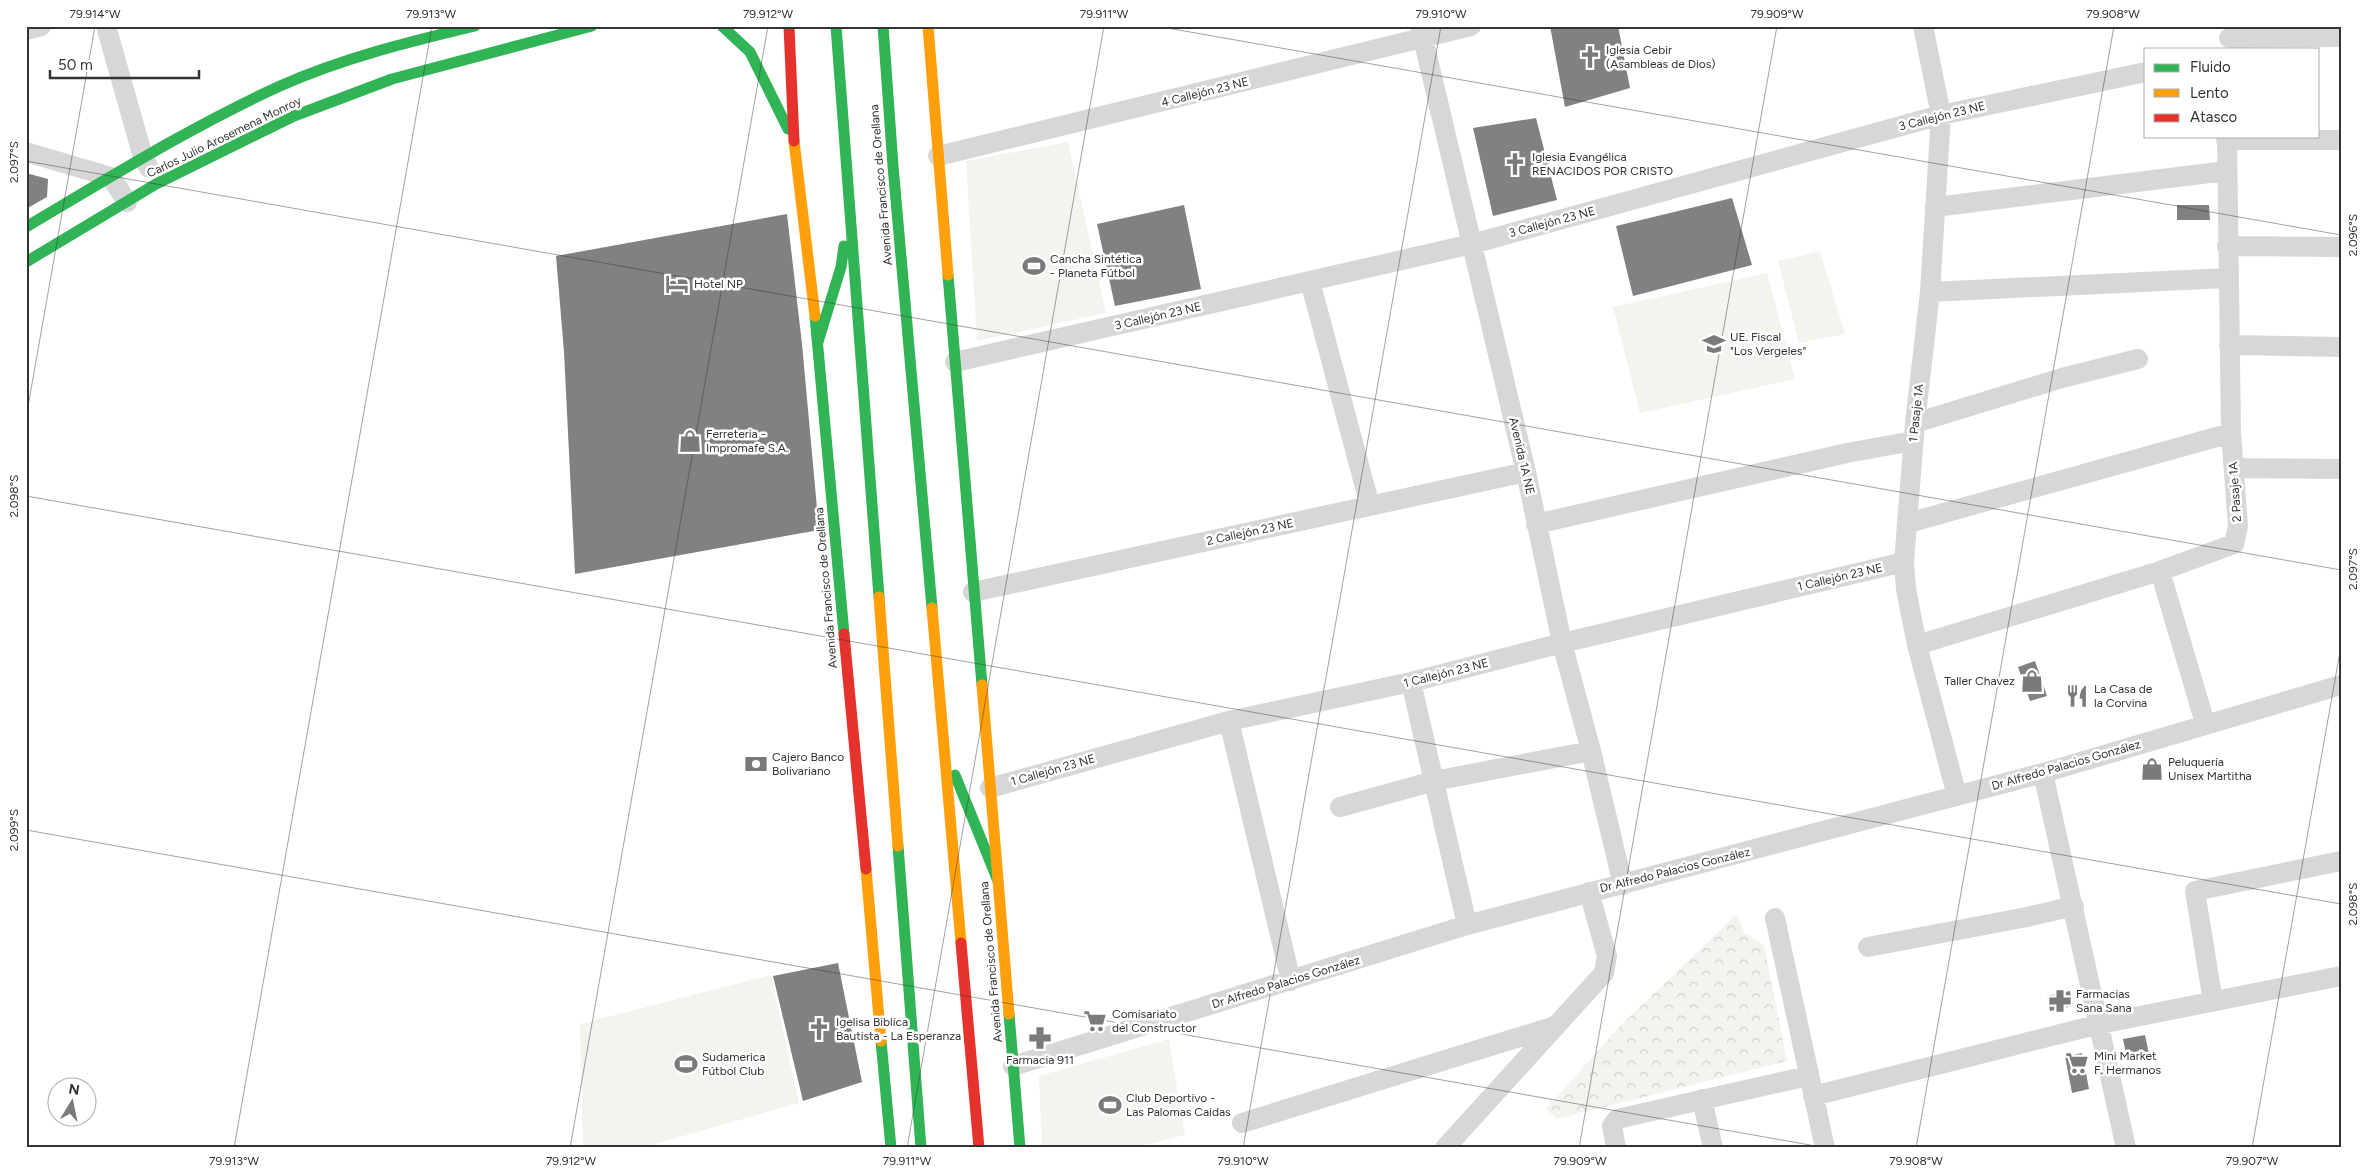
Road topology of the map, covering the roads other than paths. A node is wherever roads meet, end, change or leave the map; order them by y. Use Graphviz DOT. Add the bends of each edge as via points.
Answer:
graph roads {
  1 [pos="41,26"];
  2 [pos="106,26"];
  3 [pos="475,26"];
  4 [pos="592,26"];
  5 [pos="722,26"];
  6 [pos="789,26"];
  7 [pos="836,26"];
  8 [pos="883,26"];
  9 [pos="928,26"];
  10 [pos="1471,26"];
  11 [pos="1923,26"];
  12 [pos="453,29"];
  13 [pos="26,30"];
  14 [pos="1421,33"];
  15 [pos="2341,37"];
  16 [pos="2229,38"];
  17 [pos="462,60"];
  18 [pos="2144,72"];
  19 [pos="1941,115"];
  20 [pos="2226,138"];
  21 [pos="2341,140"];
  22 [pos="794,142"];
  23 [pos="26,152"];
  24 [pos="938,156"];
  25 [pos="144,157"];
  26 [pos="2226,171"];
  27 [pos="111,177"];
  28 [pos="156,184"];
  29 [pos="126,202"];
  30 [pos="1935,206"];
  31 [pos="850,212"];
  32 [pos="26,227"];
  33 [pos="1472,244"];
  34 [pos="2227,246"];
  35 [pos="2341,247"];
  36 [pos="26,262"];
  37 [pos="2227,278"];
  38 [pos="1310,281"];
  39 [pos="1930,292"];
  40 [pos="818,342"];
  41 [pos="2229,345"];
  42 [pos="2341,347"];
  43 [pos="2138,359"];
  44 [pos="955,362"];
  45 [pos="1914,432"];
  46 [pos="2231,433"];
  47 [pos="2234,468"];
  48 [pos="2341,469"];
  49 [pos="1526,472"];
  50 [pos="1370,506"];
  51 [pos="1908,523"];
  52 [pos="1536,524"];
  53 [pos="1904,562"];
  54 [pos="2160,571"];
  55 [pos="973,592"];
  56 [pos="1562,643"];
  57 [pos="1917,645"];
  58 [pos="1411,682"];
  59 [pos="2341,685"];
  60 [pos="1229,721"];
  61 [pos="2205,723"];
  62 [pos="942,740"];
  63 [pos="1591,751"];
  64 [pos="2042,773"];
  65 [pos="1434,781"];
  66 [pos="990,788"];
  67 [pos="1957,796"];
  68 [pos="1340,807"];
  69 [pos="2341,860"];
  70 [pos="998,880"];
  71 [pos="1623,885"];
  72 [pos="1589,892"];
  73 [pos="2074,906"];
  74 [pos="1775,918"];
  75 [pos="1467,925"];
  76 [pos="1868,947"];
  77 [pos="2341,976"];
  78 [pos="1291,981"];
  79 [pos="2213,1002"];
  80 [pos="2100,1024"];
  81 [pos="1555,1026"];
  82 [pos="1013,1066"];
  83 [pos="1808,1076"];
  84 [pos="1813,1096"];
  85 [pos="1702,1098"];
  86 [pos="1242,1123"];
  87 [pos="891,1148"];
  88 [pos="921,1148"];
  89 [pos="979,1148"];
  90 [pos="1020,1148"];
  91 [pos="1445,1148"];
  92 [pos="1616,1148"];
  93 [pos="1713,1148"];
  94 [pos="1825,1148"];
  95 [pos="2126,1148"];
  1 -- 13 [label="street"];
  2 -- 25 [label="street"];
  3 -- 12 [label="main road, Carlos Julio Arosemena Monroy"];
  4 -- 17 [label="main road, Carlos Julio Arosemena Monroy"];
  5 -- 22 [label="main road" via="750,52"];
  6 -- 22 [label="main road, Avenida Francisco de Orellana"];
  7 -- 31 [label="main road"];
  8 -- 62 [label="main road, Avenida Francisco de Orellana"];
  9 -- 24 [label="main road, Avenida Francisco de Orellana"];
  10 -- 14 [label="street, 4 Callejón 23 NE"];
  11 -- 19 [label="street, 1 Pasaje 1A"];
  12 -- 17 [label="street"];
  12 -- 25 [label="main road, Carlos Julio Arosemena Monroy" via="383,48 280,86"];
  14 -- 24 [label="street, 4 Callejón 23 NE"];
  14 -- 33 [label="street, Avenida 1A NE"];
  15 -- 16 [label="street"];
  17 -- 28 [label="main road, Carlos Julio Arosemena Monroy" via="392,79 294,116"];
  18 -- 19 [label="street, 3 Callejón 23 NE"];
  19 -- 30 [label="street, 1 Pasaje 1A"];
  19 -- 33 [label="street, 3 Callejón 23 NE"];
  20 -- 21 [label="street"];
  20 -- 26 [label="street, 2 Pasaje 1A"];
  22 -- 40 [label="main road, Avenida Francisco de Orellana"];
  23 -- 27 [label="street"];
  24 -- 44 [label="main road, Avenida Francisco de Orellana"];
  25 -- 27 [label="main road, Carlos Julio Arosemena Monroy"];
  25 -- 28 [label="street"];
  26 -- 30 [label="street"];
  26 -- 34 [label="street, 2 Pasaje 1A"];
  27 -- 29 [label="street"];
  27 -- 32 [label="main road, Carlos Julio Arosemena Monroy"];
  28 -- 29 [label="main road, Carlos Julio Arosemena Monroy"];
  29 -- 36 [label="main road, Carlos Julio Arosemena Monroy"];
  30 -- 39 [label="street, 1 Pasaje 1A"];
  31 -- 40 [label="main road" via="841,267"];
  31 -- 88 [label="main road"];
  33 -- 38 [label="street, 3 Callejón 23 NE"];
  33 -- 49 [label="street, Avenida 1A NE"];
  34 -- 35 [label="street"];
  34 -- 37 [label="street, 2 Pasaje 1A"];
  37 -- 39 [label="street"];
  37 -- 41 [label="street, 2 Pasaje 1A"];
  38 -- 44 [label="street, 3 Callejón 23 NE"];
  38 -- 50 [label="street"];
  39 -- 45 [label="street, 1 Pasaje 1A"];
  40 -- 87 [label="main road, Avenida Francisco de Orellana"];
  41 -- 42 [label="street"];
  41 -- 46 [label="street, 2 Pasaje 1A"];
  43 -- 45 [label="street" via="2062,378"];
  44 -- 55 [label="main road, Avenida Francisco de Orellana"];
  45 -- 51 [label="street, 1 Pasaje 1A"];
  45 -- 52 [label="street" via="1847,454"];
  46 -- 47 [label="street, 2 Pasaje 1A"];
  46 -- 51 [label="street"];
  47 -- 48 [label="street"];
  47 -- 54 [label="street, 2 Pasaje 1A" via="2238,531 2234,544"];
  49 -- 50 [label="street, 2 Callejón 23 NE"];
  49 -- 52 [label="street, Avenida 1A NE"];
  50 -- 55 [label="street, 2 Callejón 23 NE"];
  51 -- 53 [label="street, 1 Pasaje 1A"];
  52 -- 56 [label="street, Avenida 1A NE"];
  53 -- 56 [label="street, 1 Callejón 23 NE"];
  53 -- 57 [label="street, 1 Pasaje 1A"];
  54 -- 57 [label="street, 2 Pasaje 1A"];
  54 -- 61 [label="street"];
  55 -- 66 [label="main road, Avenida Francisco de Orellana"];
  56 -- 58 [label="street, 1 Callejón 23 NE"];
  56 -- 63 [label="street, Avenida 1A NE"];
  57 -- 67 [label="street, 1 Pasaje 1A"];
  58 -- 60 [label="street, 1 Callejón 23 NE"];
  58 -- 65 [label="street"];
  59 -- 61 [label="street, Dr Alfredo Palacios González"];
  60 -- 66 [label="street, 1 Callejón 23 NE"];
  60 -- 78 [label="street"];
  61 -- 64 [label="street, Dr Alfredo Palacios González"];
  62 -- 70 [label="main road"];
  62 -- 89 [label="main road, Avenida Francisco de Orellana"];
  63 -- 65 [label="street"];
  63 -- 71 [label="street, Avenida 1A NE"];
  64 -- 67 [label="street, Dr Alfredo Palacios González"];
  64 -- 73 [label="street"];
  65 -- 68 [label="street"];
  65 -- 75 [label="street"];
  66 -- 70 [label="main road, Avenida Francisco de Orellana"];
  67 -- 71 [label="street, Dr Alfredo Palacios González"];
  69 -- 79 [label="street" via="2194,891"];
  70 -- 82 [label="main road, Avenida Francisco de Orellana"];
  71 -- 72 [label="street, Dr Alfredo Palacios González"];
  72 -- 75 [label="street, Dr Alfredo Palacios González"];
  72 -- 81 [label="street" via="1607,964 1599,980"];
  73 -- 76 [label="street" via="2027,918"];
  73 -- 80 [label="street"];
  74 -- 83 [label="street"];
  75 -- 78 [label="street, Dr Alfredo Palacios González"];
  77 -- 79 [label="street"];
  78 -- 82 [label="street, Dr Alfredo Palacios González"];
  79 -- 80 [label="street"];
  80 -- 84 [label="street"];
  80 -- 95 [label="street"];
  81 -- 86 [label="street"];
  81 -- 91 [label="street"];
  82 -- 90 [label="main road, Avenida Francisco de Orellana"];
  83 -- 84 [label="street"];
  83 -- 85 [label="street"];
  84 -- 94 [label="street"];
  85 -- 92 [label="street" via="1617,1119 1612,1126"];
  85 -- 93 [label="street"];
}
